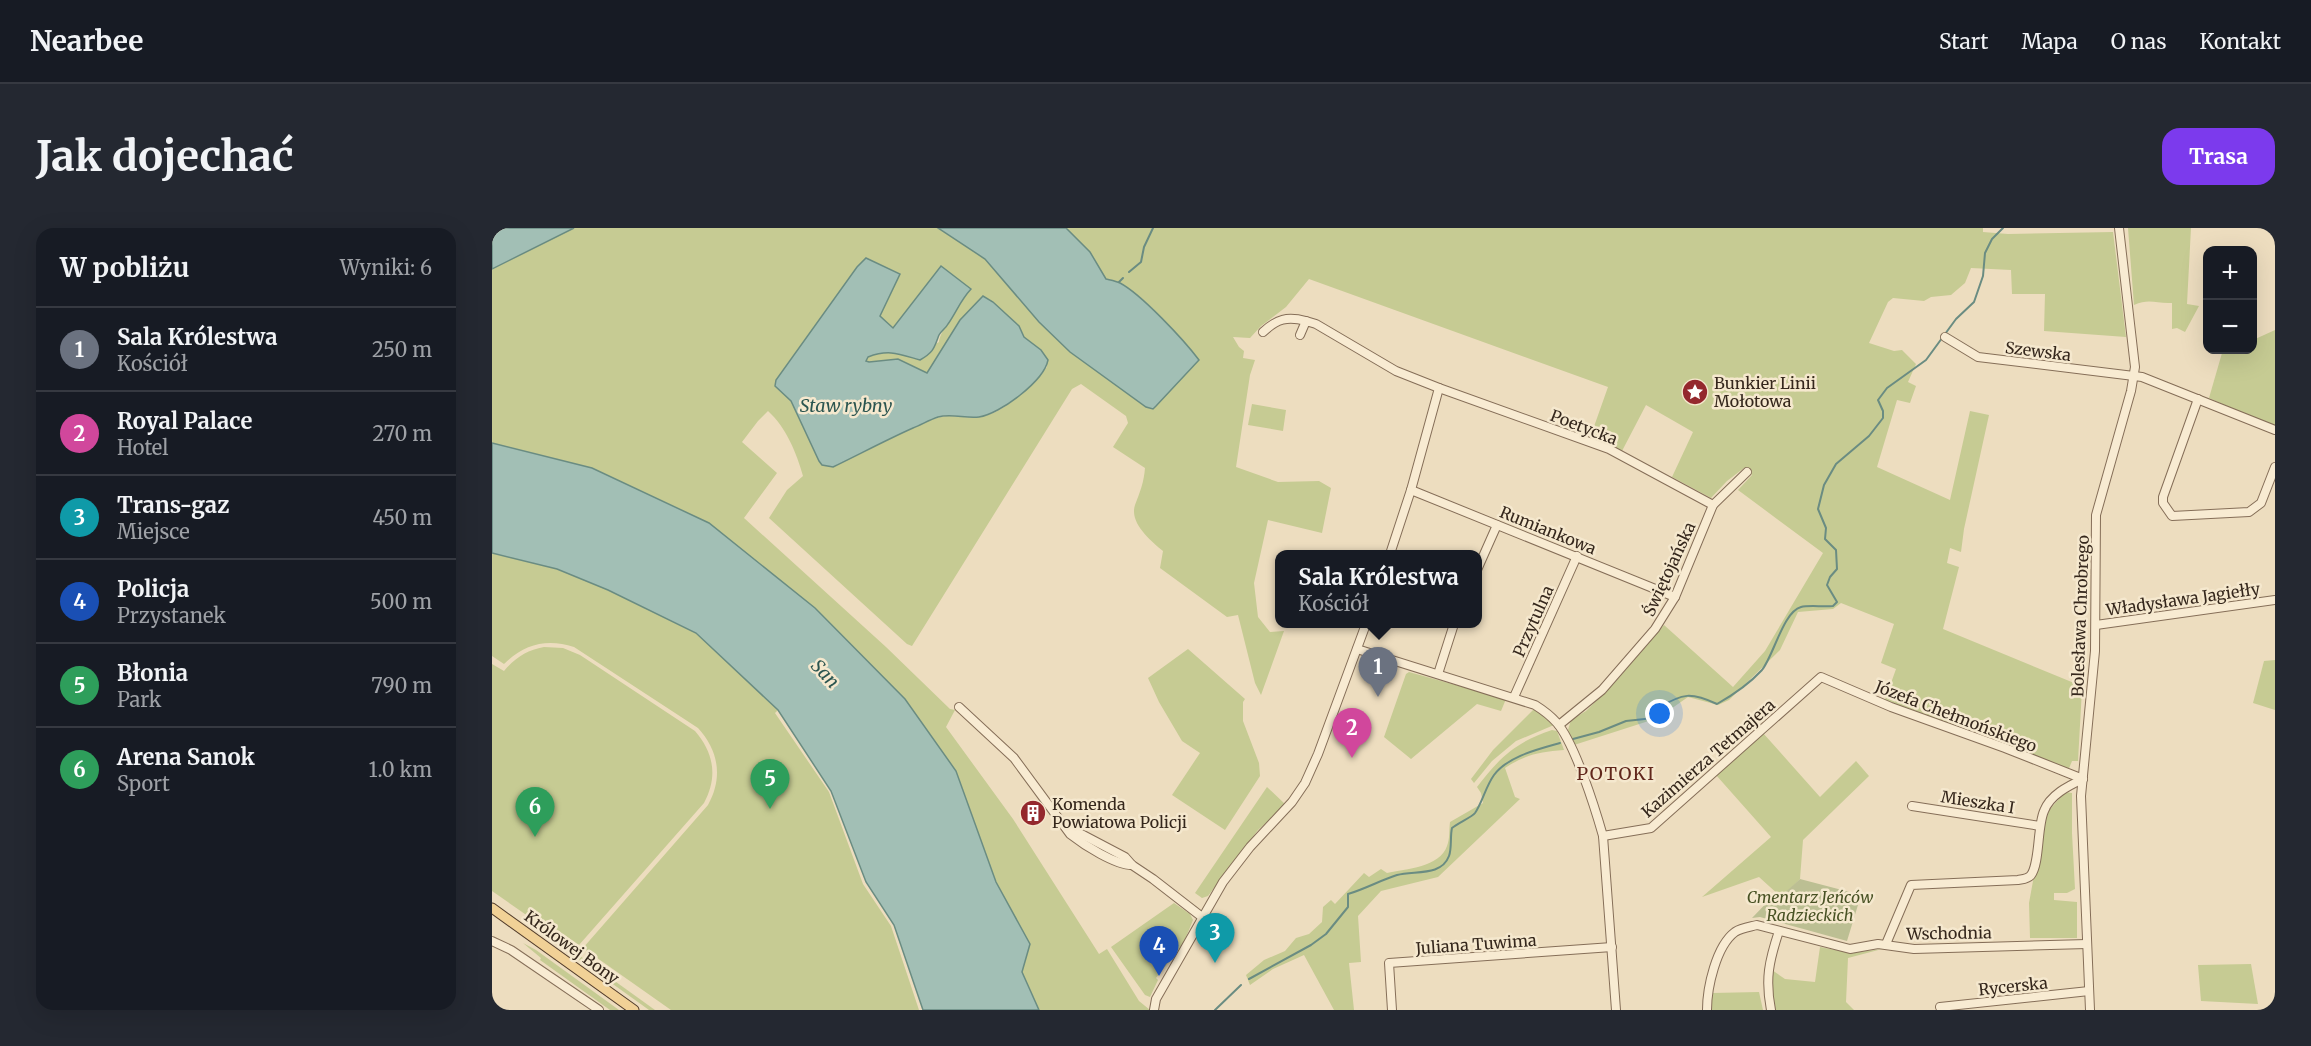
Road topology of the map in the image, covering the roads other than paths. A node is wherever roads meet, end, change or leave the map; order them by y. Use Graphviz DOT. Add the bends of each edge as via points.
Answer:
graph roads {
  1 [pos="2119,228"];
  2 [pos="1306,321"];
  3 [pos="1263,332"];
  4 [pos="1300,335"];
  5 [pos="1945,336"];
  6 [pos="2134,376"];
  7 [pos="1438,388"];
  8 [pos="2198,399"];
  9 [pos="2275,430"];
  10 [pos="2275,467"];
  11 [pos="1747,472"];
  12 [pos="1411,490"];
  13 [pos="1713,505"];
  14 [pos="1497,525"];
  15 [pos="1392,550"];
  16 [pos="1577,556"];
  17 [pos="1482,559"];
  18 [pos="1674,597"];
  19 [pos="2275,600"];
  20 [pos="2096,625"];
  21 [pos="1365,628"];
  22 [pos="1453,628"];
  23 [pos="1357,649"];
  24 [pos="1438,674"];
  25 [pos="1821,677"];
  26 [pos="1514,697"];
  27 [pos="959,707"];
  28 [pos="1559,725"];
  29 [pos="2083,780"];
  30 [pos="1912,806"];
  31 [pos="2040,826"];
  32 [pos="1603,836"];
  33 [pos="492,908"];
  34 [pos="1202,917"];
  35 [pos="1779,931"];
  36 [pos="492,940"];
  37 [pos="1886,944"];
  38 [pos="2087,944"];
  39 [pos="1612,947"];
  40 [pos="2089,991"];
  41 [pos="1940,1007"];
  42 [pos="598,1010"];
  43 [pos="634,1010"];
  44 [pos="1154,1010"];
  45 [pos="1392,1010"];
  46 [pos="1616,1010"];
  47 [pos="1707,1010"];
  48 [pos="1771,1010"];
  49 [pos="2090,1010"];
  1 -- 6 [label="street, Bolesława Chrobrego"];
  2 -- 3 [label="street" via="1283,319"];
  2 -- 4 [label="street"];
  2 -- 7 [label="street, Poetycka" via="1328,329 1396,371"];
  5 -- 6 [label="street, Szewska" via="1978,357"];
  6 -- 8 [label="street, Szewska"];
  6 -- 20 [label="street, Bolesława Chrobrego" via="2096,515"];
  7 -- 12 [label="street"];
  7 -- 13 [label="street, Poetycka" via="1609,449"];
  8 -- 9 [label="street, Szewska"];
  8 -- 10 [label="street" via="2163,497 2172,516 2249,512 2261,503"];
  11 -- 13 [label="street, Świętojańska"];
  12 -- 14 [label="street, Rumiankowa"];
  12 -- 15 [label="street"];
  13 -- 18 [label="street, Świętojańska"];
  14 -- 16 [label="street, Rumiankowa"];
  14 -- 17 [label="street"];
  16 -- 18 [label="street, Rumiankowa"];
  16 -- 26 [label="street, Przytulna"];
  18 -- 28 [label="street, Świętojańska" via="1655,629 1621,669"];
  19 -- 20 [label="street, Władysława Jagiełły"];
  20 -- 29 [label="street, Bolesława Chrobrego"];
  21 -- 23 [label="street"];
  22 -- 24 [label="street"];
  23 -- 24 [label="street"];
  23 -- 34 [label="street" via="1305,783 1236,863"];
  24 -- 26 [label="street"];
  25 -- 29 [label="street, Józefa Chełmońskiego"];
  25 -- 32 [label="street, Kazimierza Tetmajera" via="1651,828"];
  26 -- 28 [label="street" via="1548,713"];
  27 -- 34 [label="street" via="1014,758 1062,824 1125,857"];
  28 -- 32 [label="street"];
  29 -- 31 [label="street" via="2057,794 2044,809"];
  29 -- 38 [label="street, Bolesława Chrobrego" via="2081,834"];
  30 -- 31 [label="street, Mieszka I"];
  31 -- 37 [label="street" via="2034,868 2027,878 1911,885"];
  32 -- 39 [label="street"];
  33 -- 43 [label="main road, Królowej Bony"];
  34 -- 44 [label="street" via="1156,999"];
  35 -- 37 [label="street, Wschodnia" via="1850,949"];
  35 -- 47 [label="street, Wschodnia" via="1757,925 1733,933 1710,979"];
  35 -- 48 [label="street" via="1767,974"];
  36 -- 42 [label="street"];
  37 -- 38 [label="street, Wschodnia" via="1914,949"];
  38 -- 40 [label="street, Bolesława Chrobrego"];
  39 -- 45 [label="street, Juliana Tuwima" via="1389,963"];
  39 -- 46 [label="street"];
  40 -- 41 [label="street, Rycerska"];
  40 -- 49 [label="street, Bolesława Chrobrego"];
}
